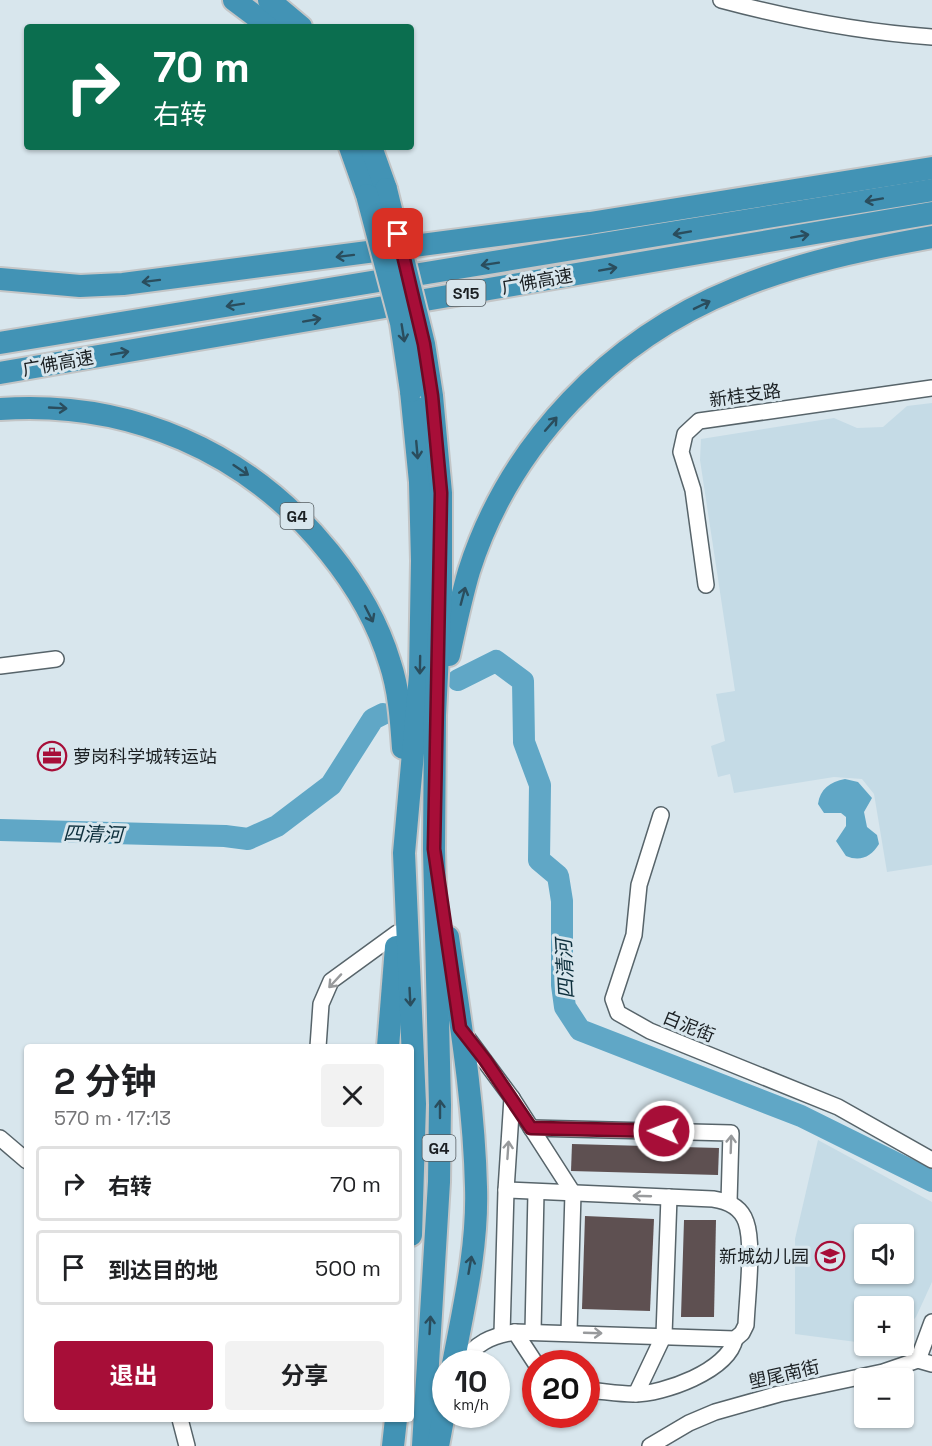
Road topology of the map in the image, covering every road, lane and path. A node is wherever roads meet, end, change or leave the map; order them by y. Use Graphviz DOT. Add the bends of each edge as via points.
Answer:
graph roads {
  1 [pos="234,0"];
  2 [pos="269,0"];
  3 [pos="721,0"];
  4 [pos="266,24"];
  5 [pos="297,24"];
  6 [pos="932,38"];
  7 [pos="352,150"];
  8 [pos="371,150"];
  9 [pos="932,168"];
  10 [pos="932,190"];
  11 [pos="376,192"];
  12 [pos="932,213"];
  13 [pos="932,237"];
  14 [pos="0,279"];
  15 [pos="0,343"];
  16 [pos="0,373"];
  17 [pos="932,388"];
  18 [pos="422,394"];
  19 [pos="0,409"];
  20 [pos="706,585"];
  21 [pos="56,660"];
  22 [pos="0,666"];
  23 [pos="435,715"];
  24 [pos="409,812"];
  25 [pos="661,815"];
  26 [pos="434,849"];
  27 [pos="404,853"];
  28 [pos="397,933"];
  29 [pos="460,1028"];
  30 [pos="387,1042"];
  31 [pos="318,1044"];
  32 [pos="412,1044"];
  33 [pos="414,1081"];
  34 [pos="512,1098"];
  35 [pos="531,1128"];
  36 [pos="414,1137"];
  37 [pos="0,1138"];
  38 [pos="24,1158"];
  39 [pos="932,1160"];
  40 [pos="506,1190"];
  41 [pos="536,1192"];
  42 [pos="573,1193"];
  43 [pos="669,1197"];
  44 [pos="729,1202"];
  45 [pos="932,1322"];
  46 [pos="533,1332"];
  47 [pos="569,1332"];
  48 [pos="508,1333"];
  49 [pos="664,1335"];
  50 [pos="735,1339"];
  51 [pos="456,1350"];
  52 [pos="471,1350"];
  53 [pos="523,1350"];
  54 [pos="925,1362"];
  55 [pos="600,1391"];
  56 [pos="636,1394"];
  57 [pos="181,1422"];
  58 [pos="379,1422"];
  59 [pos="396,1422"];
  60 [pos="441,1428"];
  61 [pos="187,1446"];
  62 [pos="381,1446"];
  63 [pos="393,1446"];
  64 [pos="423,1446"];
  65 [pos="438,1446"];
  66 [pos="650,1446"];
  1 -- 4 [label="highway"];
  2 -- 5 [label="highway"];
  3 -- 6 [label="street" via="792,20"];
  7 -- 11 [label="highway"];
  8 -- 11 [label="highway"];
  9 -- 14 [label="highway, one-way" via="590,223 135,283 80,286"];
  10 -- 15 [label="highway, 广佛高速 / S15, one-way"];
  11 -- 18 [label="highway, bridge" via="401,323"];
  16 -- 12 [label="highway, 广佛高速 / S15, one-way"];
  23 -- 13 [label="highway, one-way" via="470,570 488,523 512,476 538,439 600,371 681,315 735,289 797,268"];
  17 -- 20 [label="street, 新桂支路" via="699,421 685,434 681,452 693,490"];
  18 -- 23 [label="highway, G4" via="441,493"];
  18 -- 24 [label="highway, one-way" via="420,675"];
  19 -- 24 [label="highway, G4, one-way" via="79,409 164,430 239,468 293,511 343,570 390,662 399,698"];
  21 -- 22 [label="street"];
  23 -- 26 [label="highway, G4"];
  24 -- 27 [label="highway, G4"];
  25 -- 39 [label="street, 白泥街" via="639,885 634,935 613,999 618,1013 650,1031 838,1107"];
  26 -- 29 [label="highway"];
  64 -- 26 [label="highway, G4, one-way" via="440,1127"];
  27 -- 28 [label="highway"];
  27 -- 32 [label="highway, G4, one-way"];
  28 -- 30 [label="highway"];
  28 -- 31 [label="street, one-way" via="331,981 321,1004"];
  29 -- 34 [label="street"];
  51 -- 29 [label="highway, one-way" via="473,1252 477,1188"];
  33 -- 36 [label="highway, G4, one-way"];
  34 -- 35 [label="street"];
  40 -- 34 [label="street, one-way"];
  35 -- 42 [label="street"];
  44 -- 35 [label="street, one-way" via="731,1133"];
  37 -- 38 [label="street"];
  40 -- 41 [label="street"];
  40 -- 48 [label="street"];
  41 -- 42 [label="street"];
  41 -- 46 [label="street"];
  43 -- 42 [label="street, one-way"];
  42 -- 47 [label="street"];
  43 -- 44 [label="street"];
  43 -- 49 [label="street"];
  44 -- 50 [label="street" via="746,1222 749,1242 746,1325"];
  45 -- 54 [label="street"];
  46 -- 47 [label="street"];
  46 -- 48 [label="street"];
  47 -- 49 [label="street, one-way"];
  48 -- 52 [label="street"];
  48 -- 53 [label="street"];
  49 -- 50 [label="street"];
  49 -- 56 [label="street"];
  50 -- 56 [label="street" via="732,1350 720,1364 689,1381"];
  54 -- 66 [label="street, 塱尾南街" via="715,1412"];
  55 -- 56 [label="street"];
  57 -- 61 [label="street"];
  58 -- 62 [label="highway"];
  59 -- 63 [label="highway"];
  60 -- 65 [label="highway"];
}
